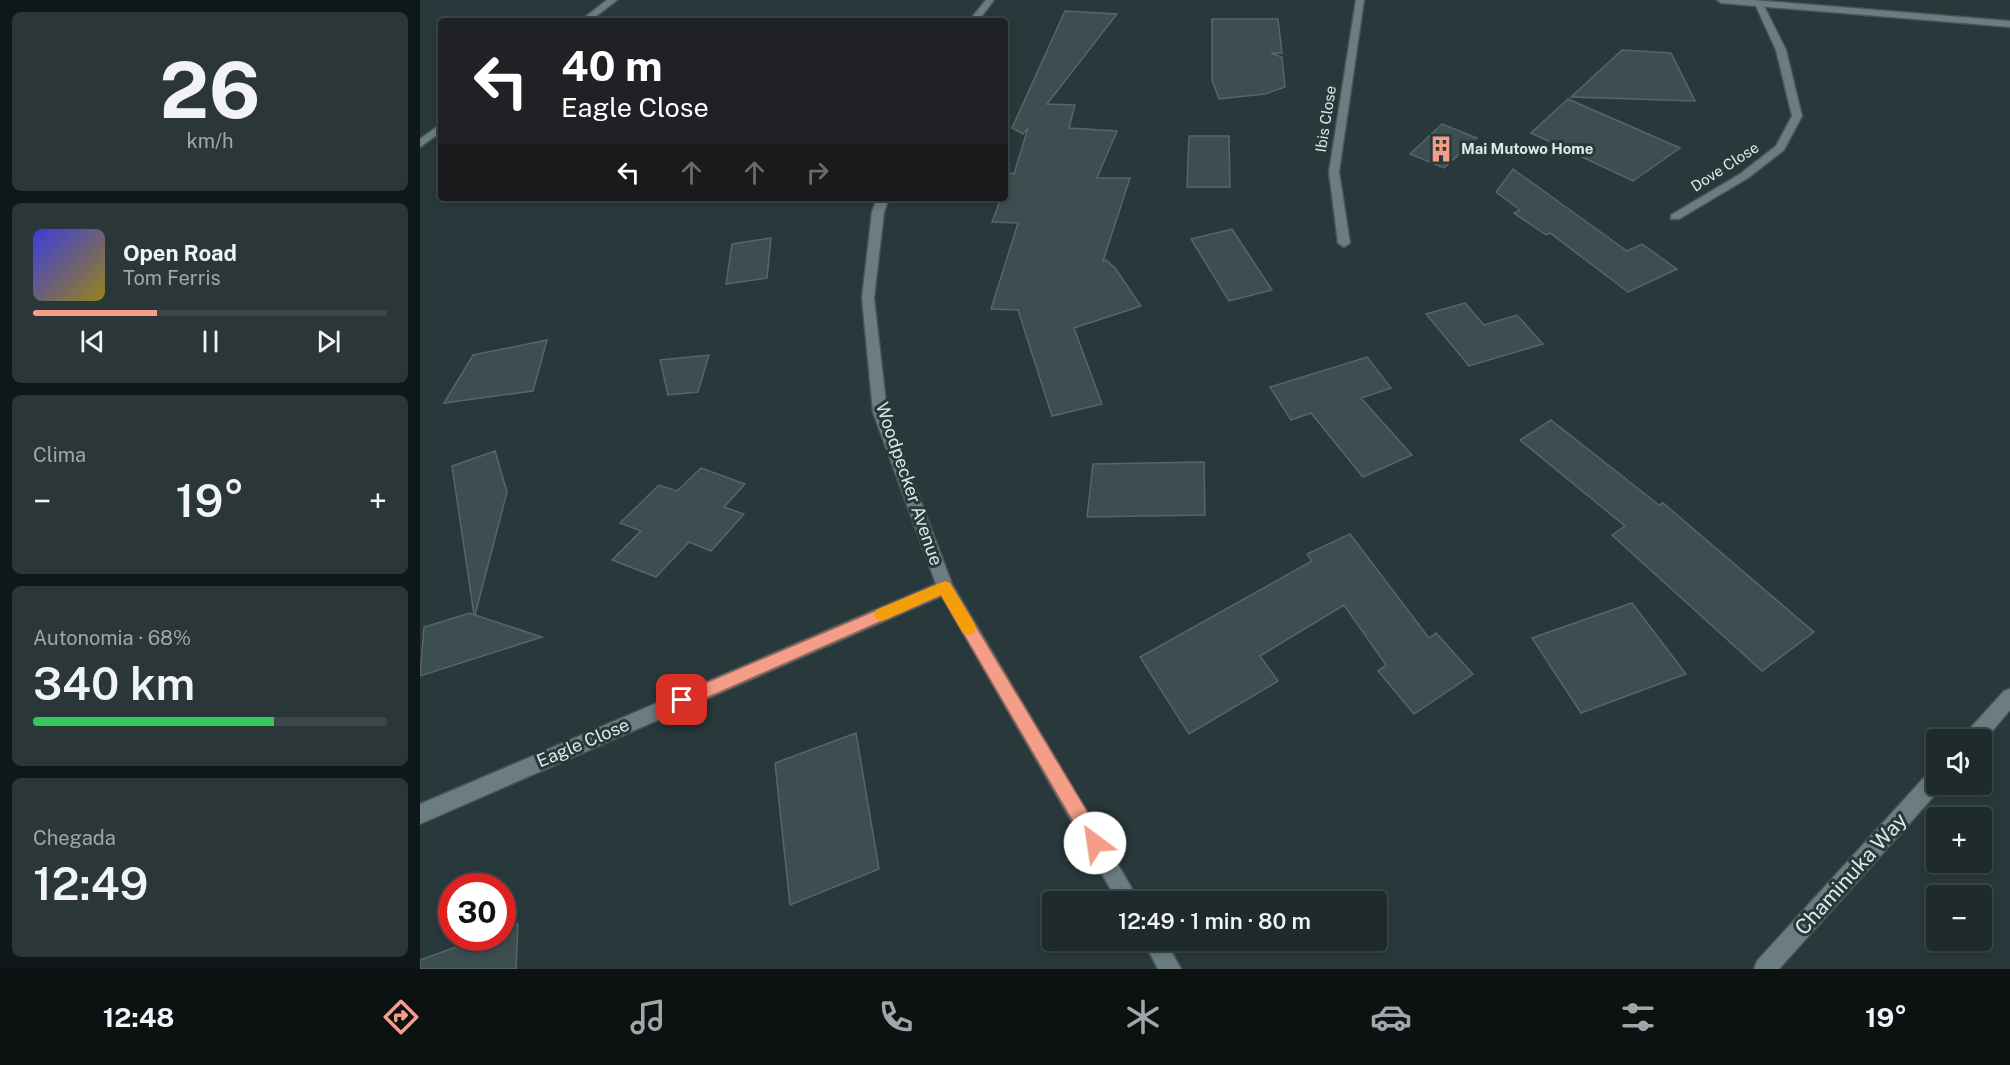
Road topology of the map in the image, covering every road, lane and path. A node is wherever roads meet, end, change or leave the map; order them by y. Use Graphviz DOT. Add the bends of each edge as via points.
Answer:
graph roads {
  1 [pos="613,0"];
  2 [pos="990,0"];
  3 [pos="1360,0"];
  4 [pos="1721,0"];
  5 [pos="1758,2"];
  6 [pos="588,18"];
  7 [pos="976,18"];
  8 [pos="2010,24"];
  9 [pos="438,129"];
  10 [pos="420,144"];
  11 [pos="882,201"];
  12 [pos="1675,217"];
  13 [pos="1344,243"];
  14 [pos="945,587"];
  15 [pos="2010,697"];
  16 [pos="1982,729"];
  17 [pos="1926,790"];
  18 [pos="420,814"];
  19 [pos="1124,891"];
  20 [pos="1159,951"];
  21 [pos="1170,969"];
  22 [pos="1765,969"];
  1 -- 6 [label="street"];
  2 -- 7 [label="street"];
  3 -- 13 [label="street, Ibis Close" via="1334,172"];
  4 -- 5 [label="street"];
  5 -- 8 [label="street"];
  5 -- 12 [label="street, Dove Close" via="1781,50 1797,116 1780,148 1744,176"];
  9 -- 10 [label="street"];
  11 -- 14 [label="street, Woodpecker Avenue" via="868,298 880,412"];
  14 -- 18 [label="street, Eagle Close"];
  14 -- 19 [label="street, Woodpecker Avenue"];
  15 -- 16 [label="street"];
  17 -- 22 [label="street, Chaminuka Way"];
  20 -- 21 [label="street"];
}
